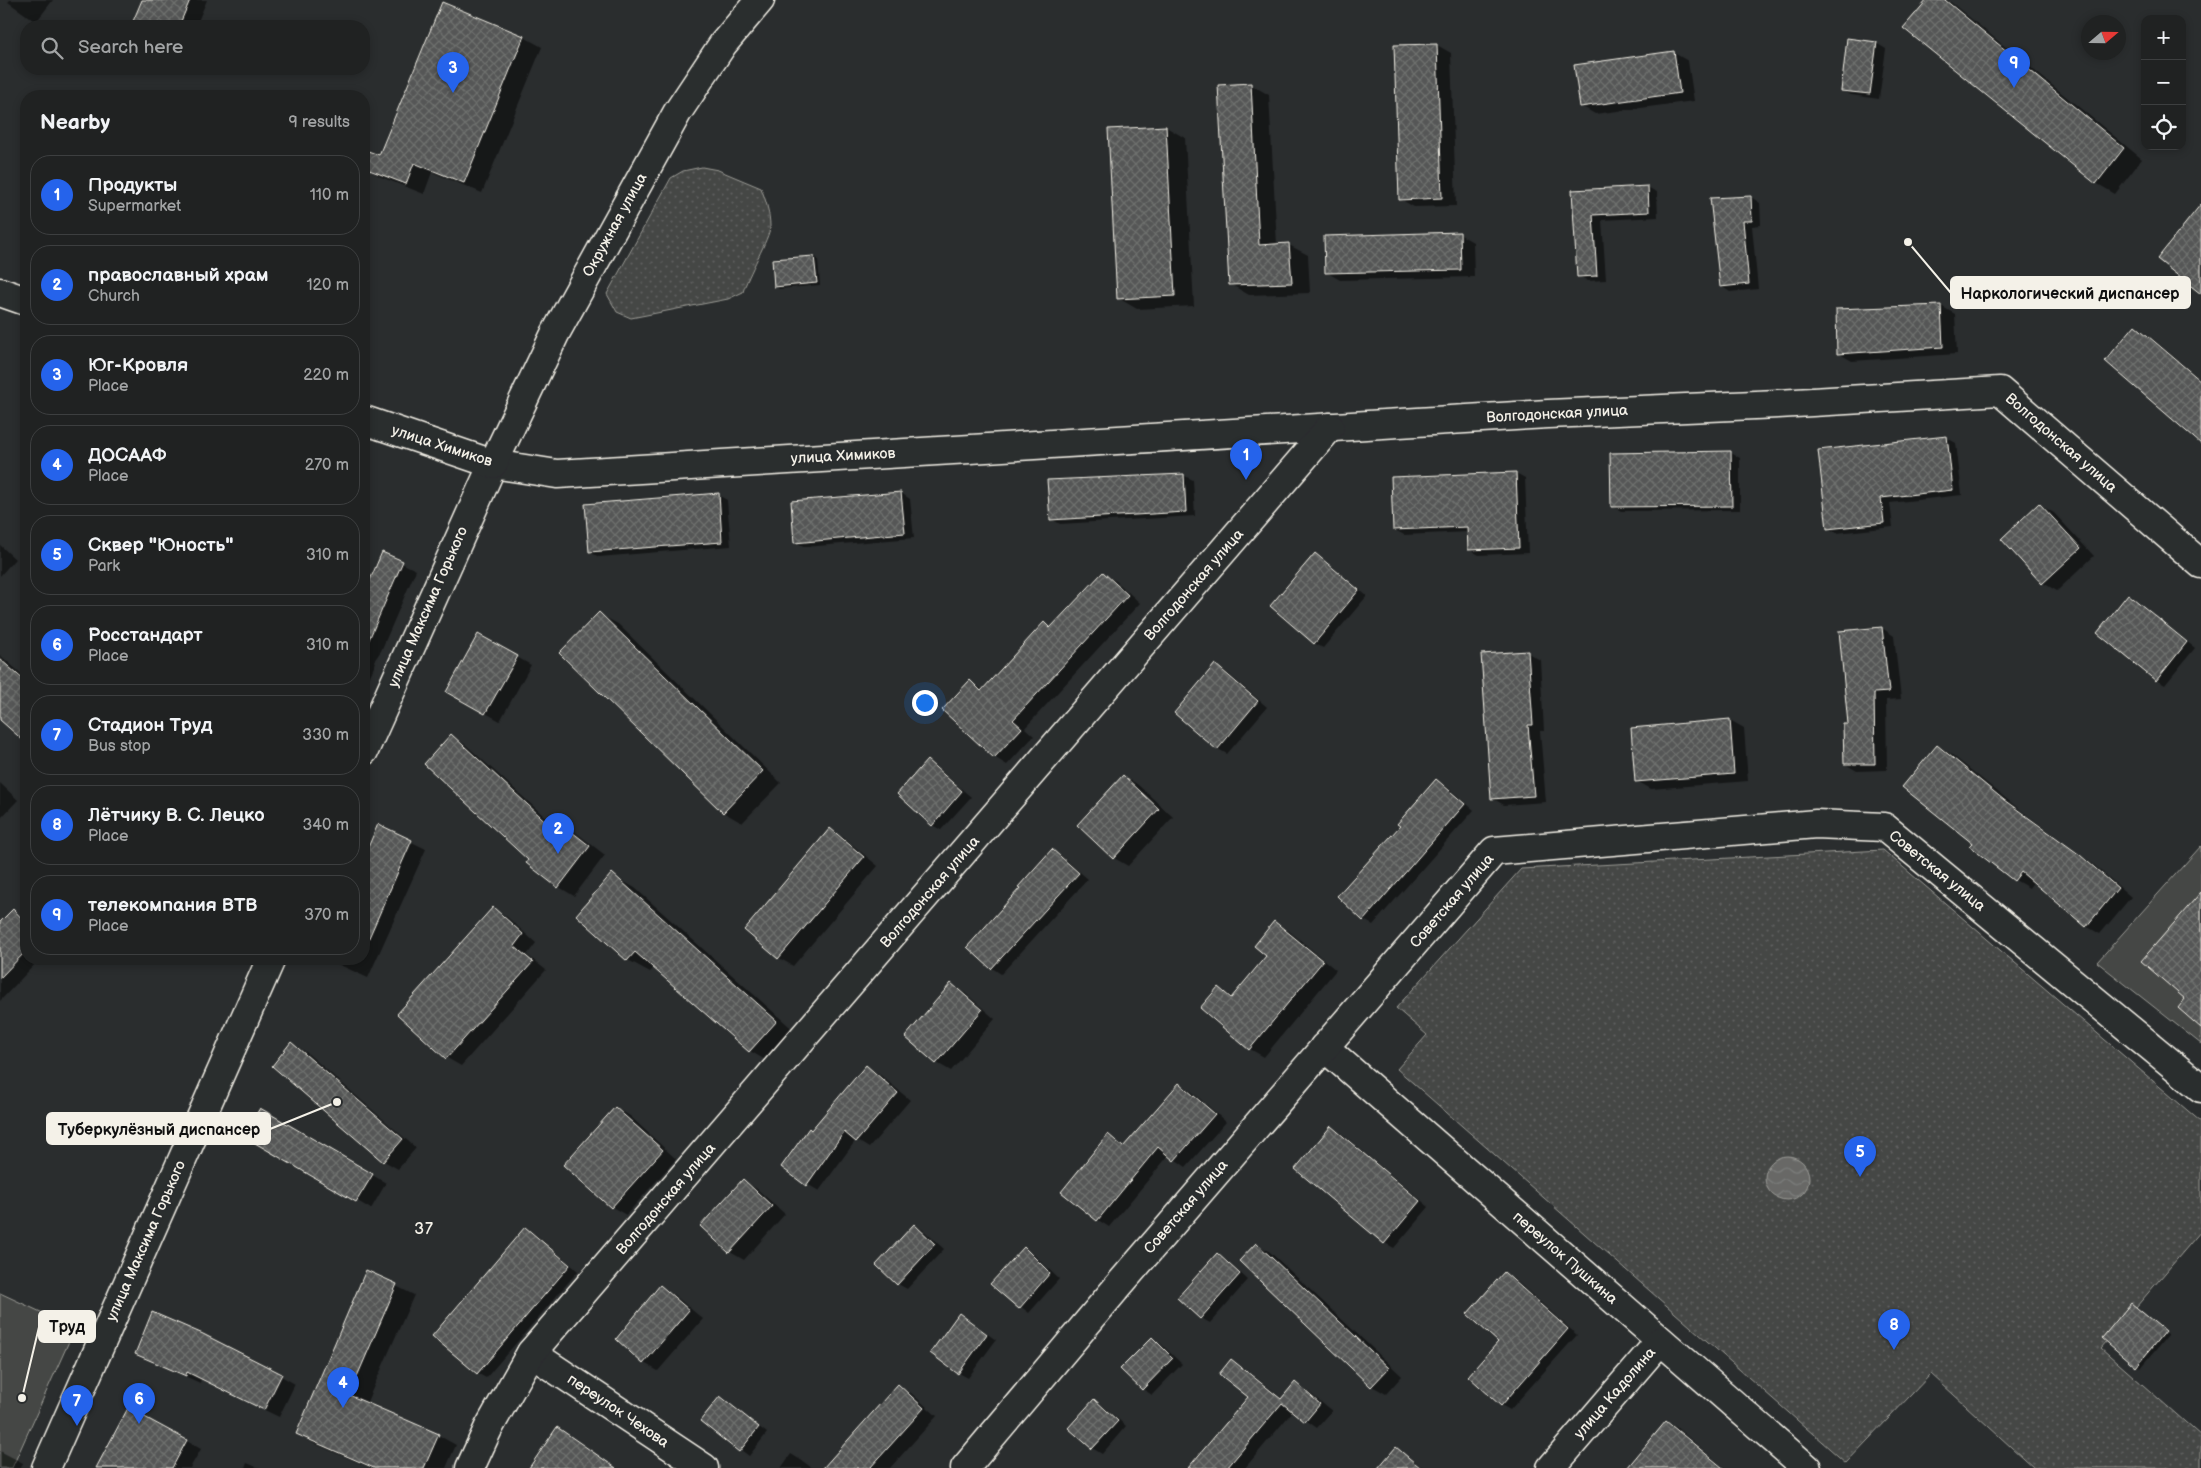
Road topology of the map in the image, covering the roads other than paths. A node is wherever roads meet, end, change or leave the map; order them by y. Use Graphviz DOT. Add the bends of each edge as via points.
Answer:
graph roads {
  1 [pos="760,0"];
  2 [pos="0,292"];
  3 [pos="20,299"];
  4 [pos="370,422"];
  5 [pos="1330,427"];
  6 [pos="494,464"];
  7 [pos="2201,564"];
  8 [pos="370,738"];
  9 [pos="268,965"];
  10 [pos="1324,1047"];
  11 [pos="2201,1088"];
  12 [pos="1660,1341"];
  13 [pos="531,1353"];
  14 [pos="46,1468"];
  15 [pos="470,1468"];
  16 [pos="704,1468"];
  17 [pos="965,1468"];
  18 [pos="1551,1468"];
  19 [pos="1807,1468"];
  1 -- 6 [label="street, Окружная улица" via="723,44 673,122 555,334"];
  2 -- 3 [label="street"];
  4 -- 6 [label="street, улица Химиков"];
  5 -- 6 [label="street, улица Химиков" via="557,474"];
  5 -- 7 [label="street, Волгодонская улица" via="2000,390"];
  5 -- 13 [label="street, Волгодонская улица"];
  6 -- 8 [label="street, улица Максима Горького"];
  9 -- 14 [label="street, улица Максима Горького"];
  10 -- 11 [label="street, Советская улица" via="1494,851 1816,824 1884,827"];
  10 -- 12 [label="street, переулок Пушкина"];
  10 -- 17 [label="street, Советская улица"];
  12 -- 18 [label="street, улица Кадолина"];
  12 -- 19 [label="street, переулок Пушкина"];
  13 -- 15 [label="street, Волгодонская улица"];
  13 -- 16 [label="street, переулок Чехова"];
}
